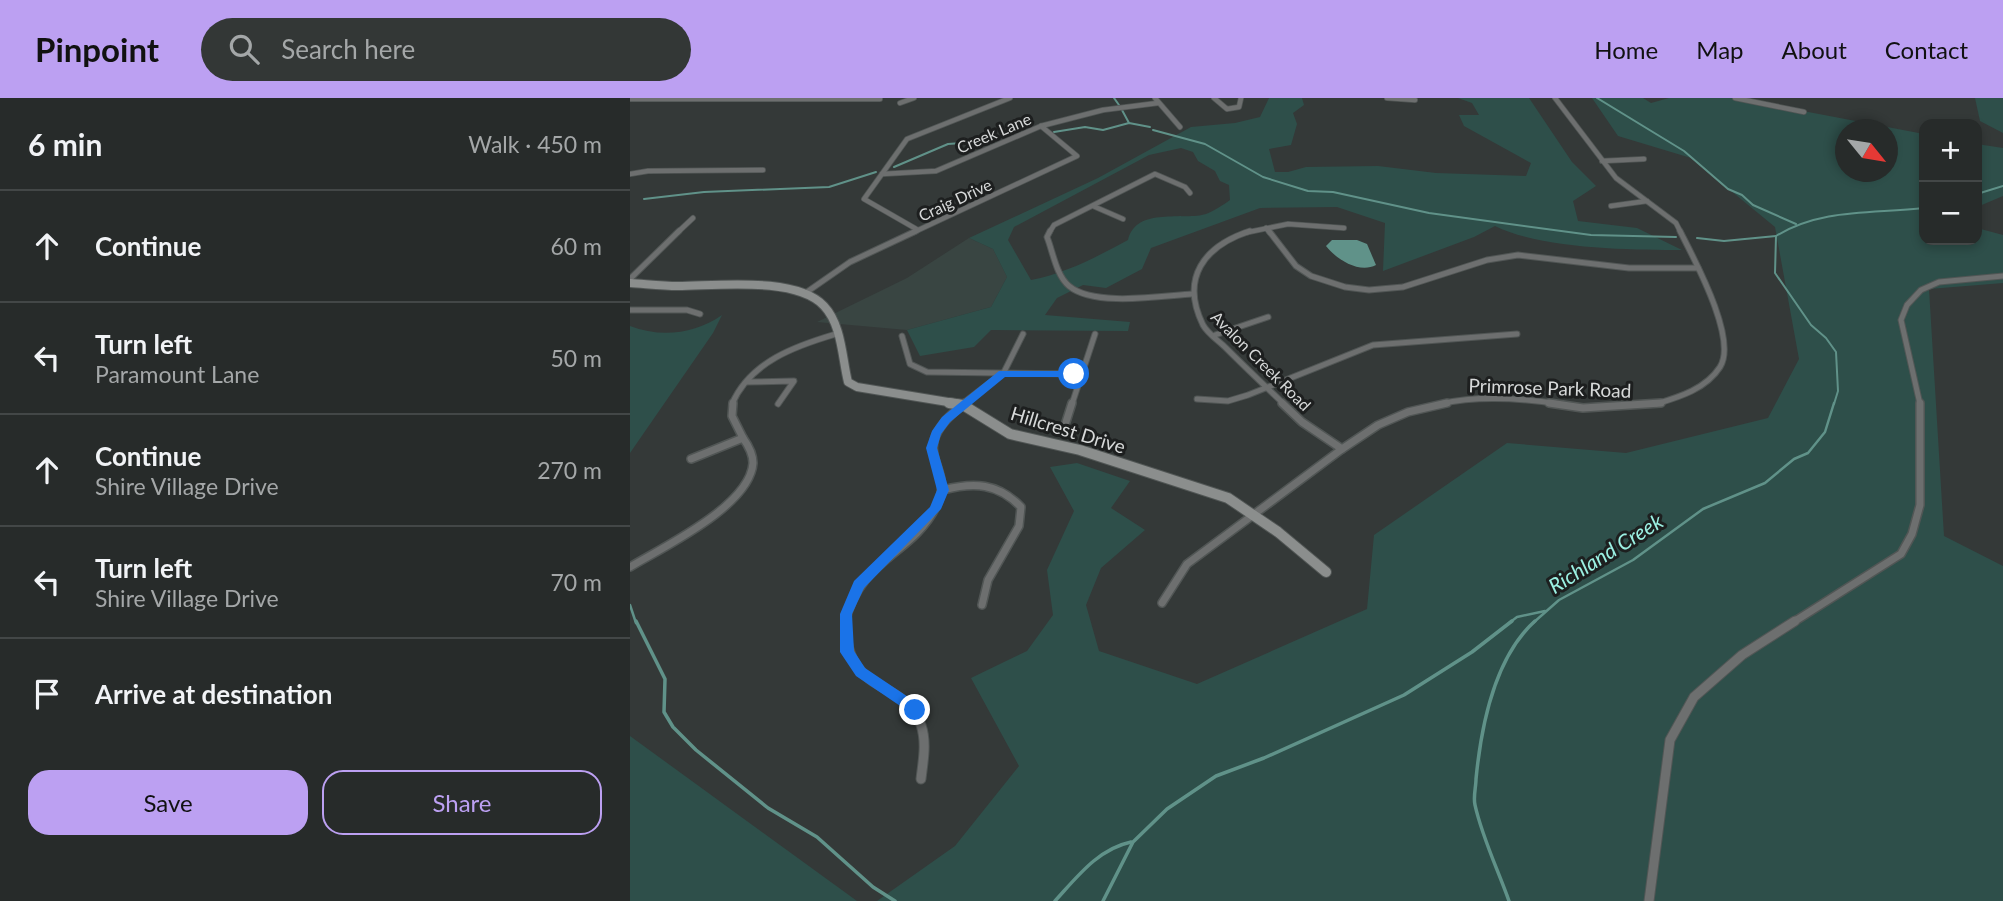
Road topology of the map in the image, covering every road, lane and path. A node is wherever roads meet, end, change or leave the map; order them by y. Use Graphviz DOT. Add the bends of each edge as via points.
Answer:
graph roads {
  1 [pos="914,98"];
  2 [pos="1010,98"];
  3 [pos="1214,98"];
  4 [pos="1241,98"];
  5 [pos="1387,98"];
  6 [pos="1555,98"];
  7 [pos="1735,98"];
  8 [pos="630,99"];
  9 [pos="880,99"];
  10 [pos="1157,100"];
  11 [pos="1415,100"];
  12 [pos="900,103"];
  13 [pos="1804,112"];
  14 [pos="1041,126"];
  15 [pos="1180,127"];
  16 [pos="1644,159"];
  17 [pos="1602,161"];
  18 [pos="763,170"];
  19 [pos="630,174"];
  20 [pos="881,174"];
  21 [pos="1190,193"];
  22 [pos="1648,201"];
  23 [pos="1093,206"];
  24 [pos="1611,206"];
  25 [pos="693,218"];
  26 [pos="1123,219"];
  27 [pos="1266,228"];
  28 [pos="1344,228"];
  29 [pos="918,230"];
  30 [pos="1700,270"];
  31 [pos="2003,276"];
  32 [pos="630,281"];
  33 [pos="804,294"];
  34 [pos="1192,294"];
  35 [pos="630,310"];
  36 [pos="700,314"];
  37 [pos="1268,317"];
  38 [pos="836,334"];
  39 [pos="1023,334"];
  40 [pos="1095,334"];
  41 [pos="1517,334"];
  42 [pos="1215,335"];
  43 [pos="902,336"];
  44 [pos="1003,374"];
  45 [pos="1080,374"];
  46 [pos="747,382"];
  47 [pos="1267,387"];
  48 [pos="1197,399"];
  49 [pos="779,404"];
  50 [pos="963,405"];
  51 [pos="1066,422"];
  52 [pos="743,438"];
  53 [pos="1342,449"];
  54 [pos="691,459"];
  55 [pos="943,490"];
  56 [pos="1254,515"];
  57 [pos="630,567"];
  58 [pos="1326,572"];
  59 [pos="1162,603"];
  60 [pos="982,605"];
  61 [pos="921,779"];
  62 [pos="1649,901"];
  1 -- 12 [label="street"];
  2 -- 20 [label="street" via="907,139"];
  3 -- 4 [label="street" via="1227,109 1239,107"];
  5 -- 11 [label="street"];
  6 -- 17 [label="street, Primrose Park Road"];
  7 -- 13 [label="street"];
  8 -- 9 [label="street"];
  10 -- 14 [label="street, Creek Lane"];
  10 -- 15 [label="street"];
  14 -- 20 [label="street, Creek Lane" via="936,171"];
  14 -- 29 [label="street, Craig Drive" via="1077,156"];
  16 -- 17 [label="street"];
  17 -- 22 [label="street, Primrose Park Road" via="1616,178"];
  18 -- 19 [label="street"];
  20 -- 29 [label="street" via="864,199"];
  21 -- 23 [label="street" via="1155,174"];
  22 -- 24 [label="street"];
  22 -- 30 [label="street, Primrose Park Road" via="1676,223"];
  23 -- 26 [label="street"];
  23 -- 34 [label="street" via="1047,232 1069,286 1099,296"];
  25 -- 32 [label="street"];
  27 -- 28 [label="street" via="1306,222"];
  27 -- 30 [label="street" via="1296,266 1311,276 1369,290 1402,287 1518,255 1629,268"];
  27 -- 34 [label="street" via="1239,234 1209,252 1198,262"];
  29 -- 33 [label="street, Craig Drive" via="850,262"];
  30 -- 53 [label="street, Primrose Park Road" via="1711,291 1724,351 1721,366 1683,396 1654,405 1619,408 1525,399 1450,402 1378,425"];
  31 -- 62 [label="street" via="1940,282 1921,290 1907,305 1901,320 1919,393 1921,423 1920,505 1912,534 1901,554 1742,655 1694,697 1670,740"];
  32 -- 33 [label="street" via="742,285"];
  33 -- 38 [label="street, Hillcrest Drive" via="825,306"];
  34 -- 42 [label="street, Avalon Creek Road" via="1204,327"];
  35 -- 36 [label="street"];
  37 -- 42 [label="street"];
  38 -- 46 [label="street" via="787,349 767,360"];
  38 -- 50 [label="street, Hillcrest Drive" via="848,382"];
  39 -- 44 [label="street"];
  40 -- 45 [label="street"];
  41 -- 47 [label="street" via="1373,345"];
  42 -- 47 [label="street, Avalon Creek Road"];
  43 -- 44 [label="street" via="910,364 927,372"];
  44 -- 45 [label="street"];
  44 -- 50 [label="street"];
  45 -- 51 [label="street"];
  46 -- 49 [label="street" via="794,381"];
  46 -- 52 [label="street" via="732,403 731,415"];
  47 -- 48 [label="street" via="1228,401"];
  47 -- 53 [label="street, Avalon Creek Road" via="1302,422"];
  50 -- 55 [label="street" via="936,433 931,448"];
  50 -- 56 [label="street, Hillcrest Drive" via="1010,434 1080,450 1228,498"];
  52 -- 54 [label="street"];
  52 -- 57 [label="street" via="753,464 738,493 723,509"];
  53 -- 56 [label="street, Primrose Park Road"];
  55 -- 60 [label="street" via="993,486 1009,492 1021,508 1019,526 988,580"];
  55 -- 61 [label="street" via="935,509 859,585 846,614 847,652 861,672 915,710 924,736"];
  56 -- 58 [label="street, Hillcrest Drive"];
  56 -- 59 [label="street, Primrose Park Road" via="1186,564"];
}
